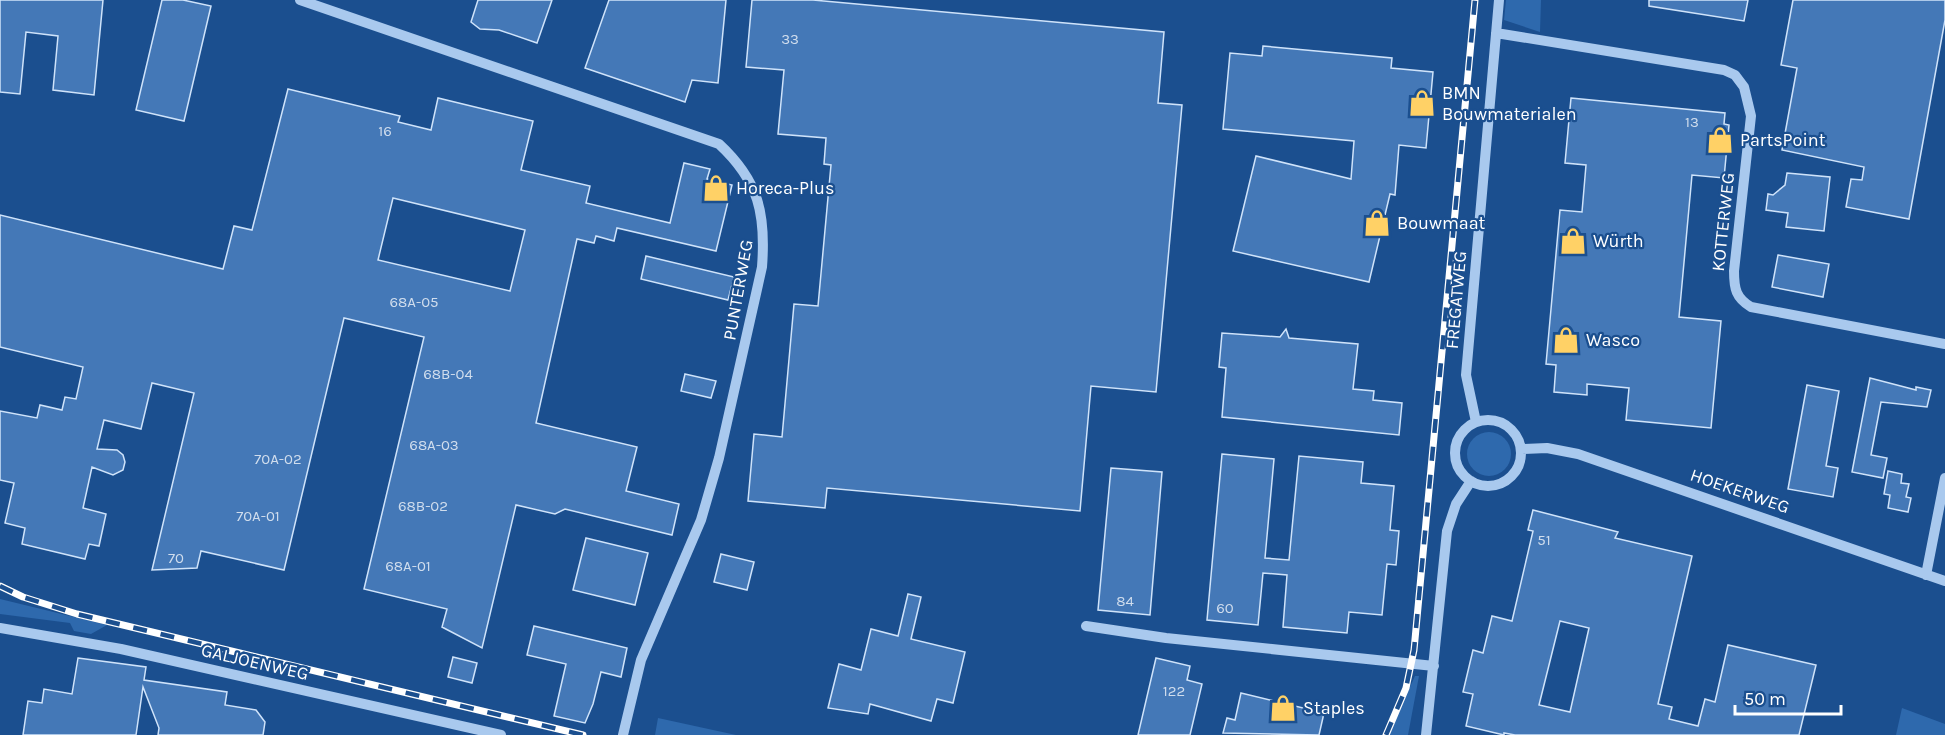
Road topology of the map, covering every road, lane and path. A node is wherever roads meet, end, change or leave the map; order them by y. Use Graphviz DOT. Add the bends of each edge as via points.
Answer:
graph roads {
  1 [pos="300,0"];
  2 [pos="1499,0"];
  3 [pos="1496,33"];
  4 [pos="1945,344"];
  5 [pos="1476,422"];
  6 [pos="1522,449"];
  7 [pos="1945,478"];
  8 [pos="1471,481"];
  9 [pos="1926,575"];
  10 [pos="1945,581"];
  11 [pos="1086,626"];
  12 [pos="0,628"];
  13 [pos="1434,666"];
  14 [pos="501,735"];
  15 [pos="623,735"];
  16 [pos="1426,735"];
  1 -- 15 [label="street, PUNTERWEG" via="718,144 738,162 751,183 762,211 762,267 719,458 701,520 641,660"];
  2 -- 3 [label="street, FREGATWEG"];
  3 -- 4 [label="street, KOTTERWEG" via="1724,70 1735,75 1744,87 1751,116 1734,272 1738,299 1751,307"];
  3 -- 5 [label="street, FREGATWEG" via="1466,375"];
  5 -- 6 [label="street" via="1506,424 1517,435"];
  5 -- 8 [label="street" via="1460,436 1455,450 1460,471"];
  6 -- 8 [label="street" via="1518,469 1503,483 1483,486"];
  6 -- 9 [label="street, HOEKERWEG" via="1547,448 1578,454"];
  7 -- 9 [label="street"];
  8 -- 13 [label="street" via="1456,504 1447,531"];
  9 -- 10 [label="street, HOEKERWEG"];
  11 -- 13 [label="street"];
  12 -- 14 [label="street, GALJOENWEG" via="111,647"];
  13 -- 16 [label="street"];
}
